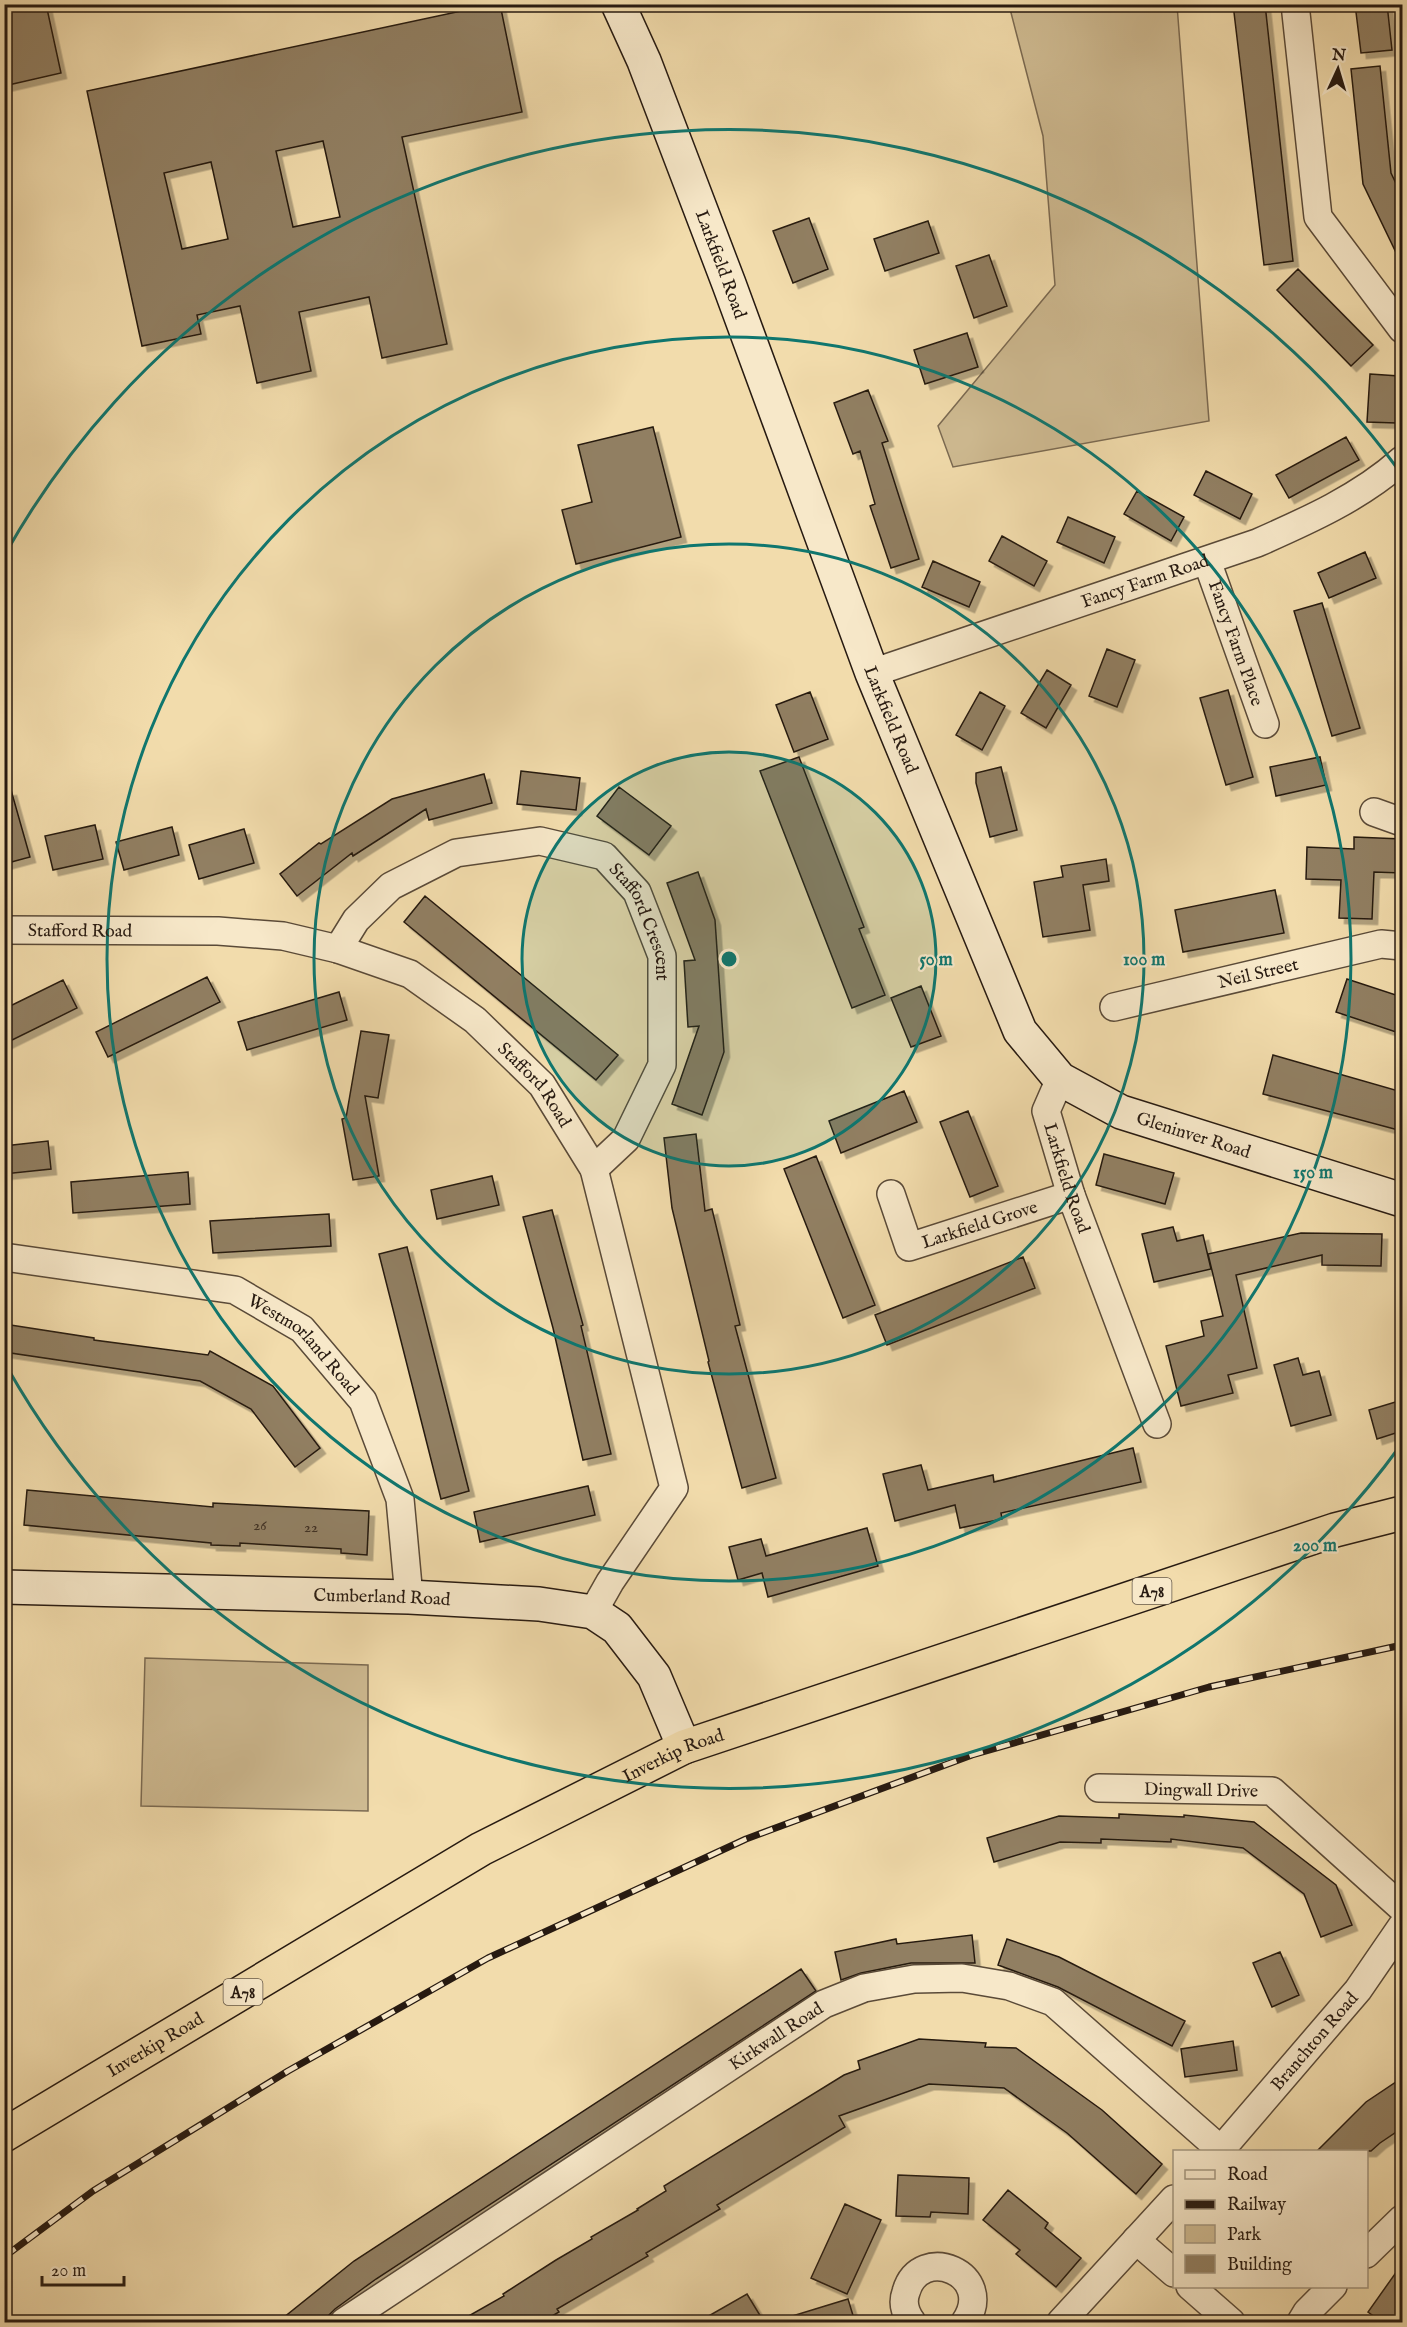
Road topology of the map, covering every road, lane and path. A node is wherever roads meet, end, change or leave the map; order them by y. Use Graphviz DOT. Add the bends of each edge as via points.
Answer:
graph roads {
  1 [pos="618,4"];
  2 [pos="1295,4"];
  3 [pos="1402,329"];
  4 [pos="1397,475"];
  5 [pos="1207,561"];
  6 [pos="872,673"];
  7 [pos="1265,724"];
  8 [pos="1374,812"];
  9 [pos="1402,822"];
  10 [pos="4,930"];
  11 [pos="1402,946"];
  12 [pos="338,949"];
  13 [pos="1114,1007"];
  14 [pos="1060,1078"];
  15 [pos="594,1169"];
  16 [pos="891,1194"];
  17 [pos="1071,1195"];
  18 [pos="1402,1200"];
  19 [pos="4,1257"];
  20 [pos="1157,1424"];
  21 [pos="1402,1513"];
  22 [pos="4,1587"];
  23 [pos="409,1597"];
  24 [pos="593,1612"];
  25 [pos="684,1747"];
  26 [pos="1099,1788"];
  27 [pos="1402,1908"];
  28 [pos="1402,1926"];
  29 [pos="4,2134"];
  30 [pos="1219,2150"];
  31 [pos="1221,2150"];
  32 [pos="1173,2200"];
  33 [pos="1402,2219"];
  34 [pos="1136,2240"];
  35 [pos="1368,2252"];
  36 [pos="1173,2272"];
  37 [pos="1192,2288"];
  38 [pos="1331,2288"];
  39 [pos="345,2322"];
  40 [pos="912,2322"];
  41 [pos="965,2322"];
  42 [pos="1061,2322"];
  43 [pos="1231,2322"];
  44 [pos="1301,2322"];
  1 -- 6 [label="street, Larkfield Road" via="644,61 729,284"];
  2 -- 3 [label="street" via="1318,217"];
  4 -- 5 [label="street, Fancy Farm Road" via="1313,519"];
  5 -- 6 [label="street, Fancy Farm Road"];
  5 -- 7 [label="street, Fancy Farm Place"];
  6 -- 14 [label="street, Larkfield Road" via="1020,1031"];
  8 -- 9 [label="street"];
  10 -- 12 [label="street, Stafford Road" via="218,931 283,936"];
  11 -- 13 [label="street, Neil Street" via="1381,944"];
  12 -- 15 [label="street, Stafford Road" via="410,974 475,1020 542,1085"];
  12 -- 15 [label="street, Stafford Crescent" via="356,920 391,886 456,853 540,841 604,856 637,892 662,956 662,1065 626,1139"];
  14 -- 17 [label="street, Larkfield Road" via="1046,1111"];
  14 -- 18 [label="street, Gleninver Road" via="1121,1112"];
  15 -- 24 [label="street, Stafford Road" via="674,1488"];
  16 -- 17 [label="street, Larkfield Grove" via="909,1247"];
  17 -- 20 [label="street, Larkfield Road"];
  19 -- 23 [label="street, Westmorland Road" via="234,1290 302,1329 363,1401 400,1498"];
  21 -- 25 [label="highway, Inverkip Road / A78" via="1335,1530"];
  22 -- 23 [label="street, Cumberland Road"];
  23 -- 24 [label="street, Cumberland Road" via="539,1604"];
  24 -- 25 [label="street, Cumberland Road" via="617,1628 654,1676"];
  25 -- 29 [label="highway, Inverkip Road / A78" via="481,1849"];
  26 -- 27 [label="street, Dingwall Drive" via="1272,1791"];
  28 -- 31 [label="street, Branchton Road" via="1359,1990"];
  30 -- 39 [label="street, Kirkwall Road" via="1053,2002 1009,1986 962,1978 914,1979 864,1988 824,2004"];
  32 -- 34 [label="street"];
  33 -- 35 [label="street"];
  34 -- 36 [label="street"];
  34 -- 42 [label="street"];
  37 -- 43 [label="street"];
  38 -- 44 [label="street"];
  40 -- 41 [label="street" via="905,2310 906,2288 914,2277 933,2267 945,2267 966,2279 973,2301"];
}
